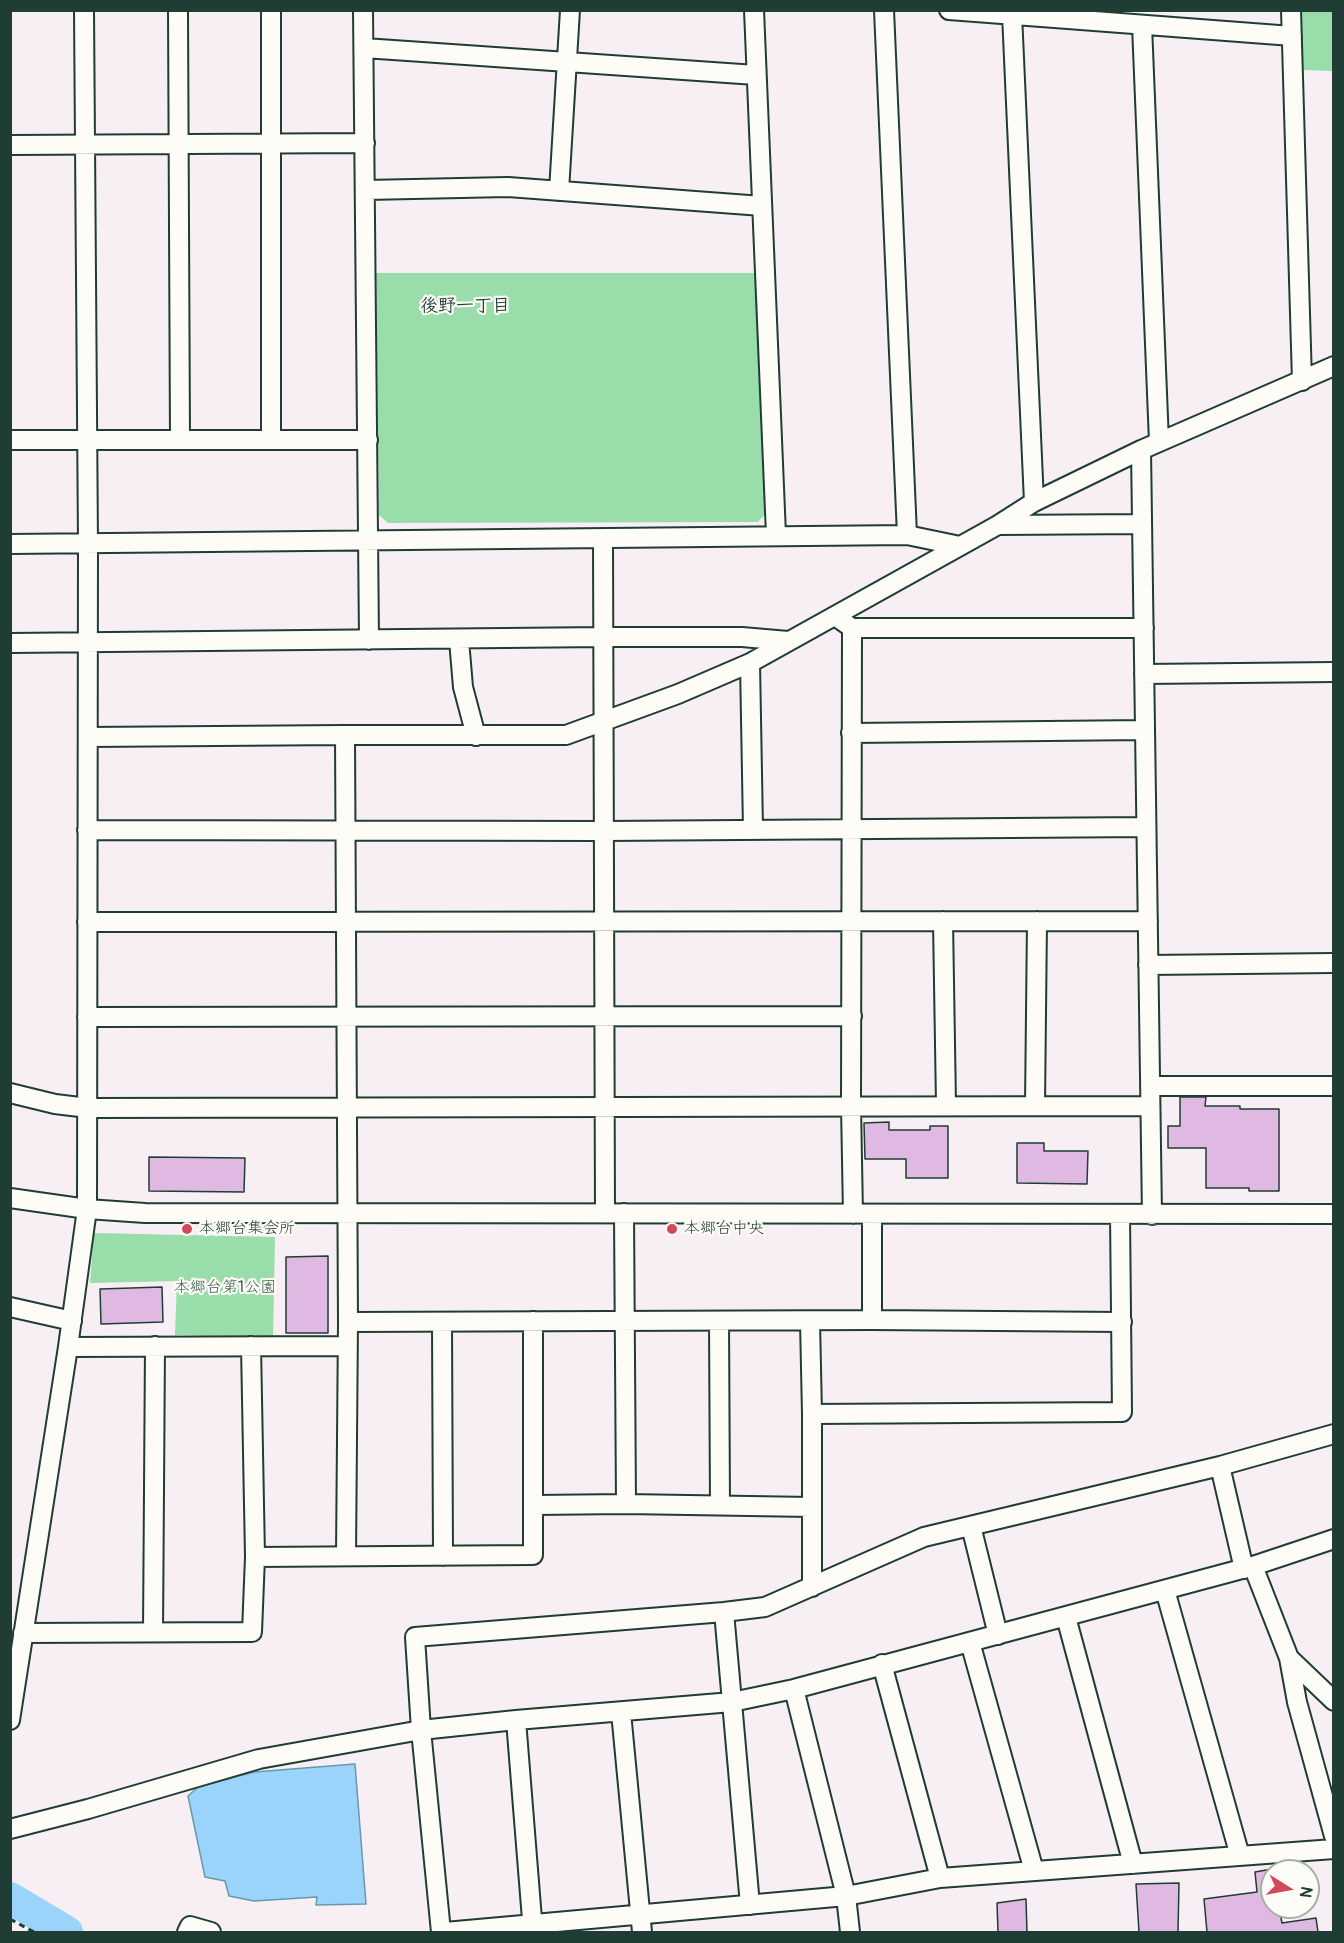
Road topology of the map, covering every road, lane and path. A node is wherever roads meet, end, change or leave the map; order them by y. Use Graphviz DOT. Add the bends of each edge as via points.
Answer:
graph roads {
  1 [pos="84,10"];
  2 [pos="177,10"];
  3 [pos="272,10"];
  4 [pos="363,10"];
  5 [pos="570,10"];
  6 [pos="754,10"];
  7 [pos="884,10"];
  8 [pos="950,10"];
  9 [pos="1291,10"];
  10 [pos="1012,14"];
  11 [pos="1142,25"];
  12 [pos="1292,36"];
  13 [pos="364,48"];
  14 [pos="567,62"];
  15 [pos="756,75"];
  16 [pos="365,143"];
  17 [pos="86,144"];
  18 [pos="178,144"];
  19 [pos="272,144"];
  20 [pos="10,145"];
  21 [pos="366,190"];
  22 [pos="559,191"];
  23 [pos="762,206"];
  24 [pos="1334,366"];
  25 [pos="1302,381"];
  26 [pos="10,440"];
  27 [pos="88,440"];
  28 [pos="180,440"];
  29 [pos="272,440"];
  30 [pos="368,440"];
  31 [pos="1159,442"];
  32 [pos="1141,450"];
  33 [pos="1034,502"];
  34 [pos="1142,524"];
  35 [pos="998,525"];
  36 [pos="776,535"];
  37 [pos="907,535"];
  38 [pos="603,539"];
  39 [pos="369,542"];
  40 [pos="10,544"];
  41 [pos="88,544"];
  42 [pos="960,546"];
  43 [pos="835,616"];
  44 [pos="852,628"];
  45 [pos="1143,628"];
  46 [pos="603,637"];
  47 [pos="369,640"];
  48 [pos="459,640"];
  49 [pos="788,641"];
  50 [pos="87,642"];
  51 [pos="10,643"];
  52 [pos="750,663"];
  53 [pos="1334,672"];
  54 [pos="1144,674"];
  55 [pos="605,720"];
  56 [pos="1145,730"];
  57 [pos="851,733"];
  58 [pos="345,735"];
  59 [pos="476,736"];
  60 [pos="88,737"];
  61 [pos="1146,827"];
  62 [pos="851,828"];
  63 [pos="345,829"];
  64 [pos="753,829"];
  65 [pos="87,830"];
  66 [pos="605,831"];
  67 [pos="943,921"];
  68 [pos="1037,921"];
  69 [pos="1148,921"];
  70 [pos="87,922"];
  71 [pos="345,922"];
  72 [pos="604,922"];
  73 [pos="852,922"];
  74 [pos="1334,963"];
  75 [pos="1148,965"];
  76 [pos="346,1016"];
  77 [pos="604,1016"];
  78 [pos="852,1016"];
  79 [pos="87,1017"];
  80 [pos="1150,1086"];
  81 [pos="1334,1086"];
  82 [pos="10,1093"];
  83 [pos="946,1105"];
  84 [pos="1035,1105"];
  85 [pos="1150,1106"];
  86 [pos="605,1107"];
  87 [pos="851,1107"];
  88 [pos="88,1108"];
  89 [pos="346,1108"];
  90 [pos="10,1198"];
  91 [pos="87,1209"];
  92 [pos="605,1212"];
  93 [pos="346,1213"];
  94 [pos="624,1213"];
  95 [pos="853,1214"];
  96 [pos="872,1214"];
  97 [pos="1120,1214"];
  98 [pos="1334,1214"];
  99 [pos="1152,1215"];
  100 [pos="10,1307"];
  101 [pos="625,1320"];
  102 [pos="872,1320"];
  103 [pos="72,1321"];
  104 [pos="719,1321"];
  105 [pos="810,1321"];
  106 [pos="348,1322"];
  107 [pos="442,1322"];
  108 [pos="533,1322"];
  109 [pos="1122,1322"];
  110 [pos="155,1346"];
  111 [pos="251,1346"];
  112 [pos="347,1346"];
  113 [pos="68,1347"];
  114 [pos="812,1414"];
  115 [pos="1334,1434"];
  116 [pos="1220,1466"];
  117 [pos="626,1504"];
  118 [pos="534,1505"];
  119 [pos="720,1505"];
  120 [pos="811,1507"];
  121 [pos="971,1526"];
  122 [pos="1334,1539"];
  123 [pos="346,1556"];
  124 [pos="443,1556"];
  125 [pos="255,1557"];
  126 [pos="1249,1567"];
  127 [pos="812,1587"];
  128 [pos="1165,1590"];
  129 [pos="20,1604"];
  130 [pos="724,1612"];
  131 [pos="1066,1617"];
  132 [pos="153,1632"];
  133 [pos="23,1633"];
  134 [pos="998,1635"];
  135 [pos="970,1642"];
  136 [pos="1289,1658"];
  137 [pos="882,1664"];
  138 [pos="794,1689"];
  139 [pos="1334,1701"];
  140 [pos="732,1702"];
  141 [pos="621,1712"];
  142 [pos="10,1720"];
  143 [pos="516,1720"];
  144 [pos="421,1730"];
  145 [pos="10,1829"];
  146 [pos="1334,1836"];
  147 [pos="1334,1849"];
  148 [pos="1240,1856"];
  149 [pos="1133,1864"];
  150 [pos="1034,1871"];
  151 [pos="940,1878"];
  152 [pos="846,1896"];
  153 [pos="750,1905"];
  154 [pos="10,1919"];
  155 [pos="641,1924"];
  156 [pos="533,1928"];
  157 [pos="34,1932"];
  158 [pos="187,1932"];
  159 [pos="211,1932"];
  160 [pos="443,1932"];
  161 [pos="850,1932"];
  1 -- 17 [label="street"];
  2 -- 18 [label="street"];
  3 -- 19 [label="street"];
  4 -- 13 [label="street"];
  5 -- 14 [label="street"];
  6 -- 15 [label="street"];
  7 -- 37 [label="street"];
  8 -- 10 [label="street"];
  9 -- 12 [label="street"];
  10 -- 11 [label="street"];
  10 -- 33 [label="street"];
  11 -- 12 [label="street"];
  11 -- 31 [label="street"];
  12 -- 25 [label="street"];
  13 -- 14 [label="street"];
  13 -- 16 [label="street"];
  14 -- 15 [label="street"];
  14 -- 22 [label="street"];
  15 -- 23 [label="street"];
  16 -- 19 [label="street"];
  16 -- 21 [label="street"];
  17 -- 18 [label="street"];
  17 -- 20 [label="street"];
  17 -- 27 [label="street"];
  18 -- 19 [label="street"];
  18 -- 28 [label="street"];
  19 -- 29 [label="street"];
  21 -- 22 [label="street" via="508,187"];
  21 -- 30 [label="street"];
  22 -- 23 [label="street"];
  23 -- 36 [label="street"];
  24 -- 25 [label="street"];
  25 -- 31 [label="street"];
  26 -- 27 [label="street"];
  27 -- 28 [label="street"];
  27 -- 41 [label="street"];
  28 -- 29 [label="street"];
  29 -- 30 [label="street"];
  30 -- 39 [label="street"];
  31 -- 32 [label="street"];
  32 -- 33 [label="street"];
  32 -- 34 [label="street"];
  33 -- 35 [label="street"];
  34 -- 35 [label="street"];
  34 -- 45 [label="street"];
  35 -- 42 [label="street"];
  36 -- 37 [label="street"];
  36 -- 38 [label="street"];
  37 -- 42 [label="street"];
  38 -- 39 [label="street"];
  38 -- 46 [label="street"];
  39 -- 41 [label="street"];
  39 -- 47 [label="street"];
  40 -- 41 [label="street"];
  41 -- 50 [label="street"];
  42 -- 43 [label="street"];
  43 -- 44 [label="street"];
  43 -- 49 [label="street"];
  44 -- 45 [label="street"];
  44 -- 57 [label="street"];
  45 -- 54 [label="street"];
  46 -- 48 [label="street"];
  46 -- 49 [label="street" via="742,637"];
  46 -- 55 [label="street"];
  47 -- 48 [label="street"];
  47 -- 50 [label="street"];
  48 -- 59 [label="street" via="463,687"];
  49 -- 52 [label="street"];
  50 -- 51 [label="street"];
  50 -- 60 [label="street"];
  52 -- 55 [label="street"];
  52 -- 64 [label="street"];
  53 -- 54 [label="street"];
  54 -- 56 [label="street"];
  55 -- 59 [label="street" via="566,735"];
  55 -- 66 [label="street"];
  56 -- 57 [label="street"];
  56 -- 61 [label="street"];
  57 -- 62 [label="street"];
  58 -- 59 [label="street"];
  58 -- 60 [label="street"];
  58 -- 63 [label="street"];
  60 -- 65 [label="street"];
  61 -- 62 [label="street"];
  61 -- 69 [label="street"];
  62 -- 64 [label="street"];
  62 -- 73 [label="street"];
  63 -- 65 [label="street"];
  63 -- 66 [label="street"];
  63 -- 71 [label="street"];
  64 -- 66 [label="street"];
  65 -- 70 [label="street"];
  66 -- 72 [label="street"];
  67 -- 68 [label="street"];
  67 -- 73 [label="street"];
  67 -- 83 [label="street"];
  68 -- 69 [label="street"];
  68 -- 84 [label="street"];
  69 -- 75 [label="street"];
  70 -- 71 [label="street"];
  70 -- 79 [label="street"];
  71 -- 72 [label="street"];
  71 -- 76 [label="street"];
  72 -- 73 [label="street"];
  72 -- 77 [label="street"];
  73 -- 78 [label="street"];
  74 -- 75 [label="street"];
  75 -- 80 [label="street"];
  76 -- 77 [label="street"];
  76 -- 79 [label="street"];
  76 -- 89 [label="street"];
  77 -- 78 [label="street"];
  77 -- 86 [label="street"];
  78 -- 87 [label="street"];
  79 -- 88 [label="street"];
  80 -- 81 [label="street"];
  80 -- 85 [label="street"];
  82 -- 88 [label="street"];
  83 -- 84 [label="street"];
  83 -- 87 [label="street"];
  84 -- 85 [label="street"];
  85 -- 99 [label="street"];
  86 -- 87 [label="street"];
  86 -- 89 [label="street"];
  86 -- 92 [label="street"];
  87 -- 95 [label="street"];
  88 -- 89 [label="street"];
  88 -- 91 [label="street"];
  89 -- 93 [label="street"];
  90 -- 91 [label="street"];
  91 -- 93 [label="street" via="144,1213"];
  91 -- 103 [label="street"];
  92 -- 93 [label="street"];
  92 -- 94 [label="street"];
  93 -- 106 [label="street"];
  94 -- 95 [label="street"];
  94 -- 101 [label="street"];
  95 -- 96 [label="street"];
  96 -- 97 [label="street"];
  96 -- 102 [label="street"];
  97 -- 99 [label="street"];
  97 -- 109 [label="street"];
  98 -- 99 [label="street"];
  100 -- 103 [label="street"];
  101 -- 104 [label="street"];
  101 -- 108 [label="street"];
  101 -- 117 [label="street"];
  102 -- 105 [label="street"];
  102 -- 109 [label="street"];
  103 -- 113 [label="street"];
  104 -- 105 [label="street"];
  104 -- 119 [label="street"];
  105 -- 114 [label="street"];
  106 -- 107 [label="street"];
  106 -- 112 [label="street"];
  107 -- 108 [label="street"];
  107 -- 124 [label="street"];
  108 -- 118 [label="street"];
  109 -- 114 [label="street" via="1122,1412"];
  110 -- 111 [label="street"];
  110 -- 113 [label="street"];
  110 -- 132 [label="street"];
  111 -- 112 [label="street"];
  111 -- 125 [label="street"];
  112 -- 123 [label="street"];
  113 -- 129 [label="street"];
  114 -- 120 [label="street"];
  115 -- 116 [label="street"];
  116 -- 121 [label="street"];
  116 -- 126 [label="street"];
  117 -- 118 [label="street"];
  117 -- 119 [label="street"];
  118 -- 124 [label="street" via="533,1555"];
  119 -- 120 [label="street"];
  120 -- 127 [label="street"];
  121 -- 127 [label="street" via="924,1537"];
  121 -- 134 [label="street"];
  122 -- 126 [label="street"];
  123 -- 124 [label="street"];
  123 -- 125 [label="street"];
  125 -- 132 [label="street" via="252,1632"];
  126 -- 128 [label="street"];
  126 -- 136 [label="street"];
  127 -- 130 [label="street" via="765,1606"];
  128 -- 131 [label="street"];
  128 -- 148 [label="street"];
  129 -- 133 [label="street"];
  130 -- 140 [label="street"];
  130 -- 144 [label="street" via="415,1637"];
  131 -- 134 [label="street"];
  131 -- 149 [label="street"];
  132 -- 133 [label="street"];
  133 -- 142 [label="street"];
  134 -- 135 [label="street"];
  135 -- 137 [label="street"];
  135 -- 150 [label="street"];
  136 -- 139 [label="street"];
  136 -- 146 [label="street" via="1297,1702"];
  137 -- 138 [label="street"];
  137 -- 151 [label="street"];
  138 -- 140 [label="street"];
  138 -- 152 [label="street"];
  140 -- 141 [label="street"];
  140 -- 153 [label="street"];
  141 -- 143 [label="street"];
  141 -- 155 [label="street"];
  143 -- 144 [label="street"];
  143 -- 156 [label="street"];
  144 -- 145 [label="street" via="259,1759"];
  144 -- 160 [label="street"];
  147 -- 148 [label="street"];
  148 -- 149 [label="street"];
  149 -- 150 [label="street"];
  150 -- 151 [label="street"];
  151 -- 152 [label="street"];
  152 -- 153 [label="street"];
  152 -- 161 [label="street"];
  153 -- 155 [label="street"];
  154 -- 157 [label="path"];
  155 -- 156 [label="street"];
  156 -- 160 [label="street"];
  158 -- 159 [label="street" via="190,1926"];
}
